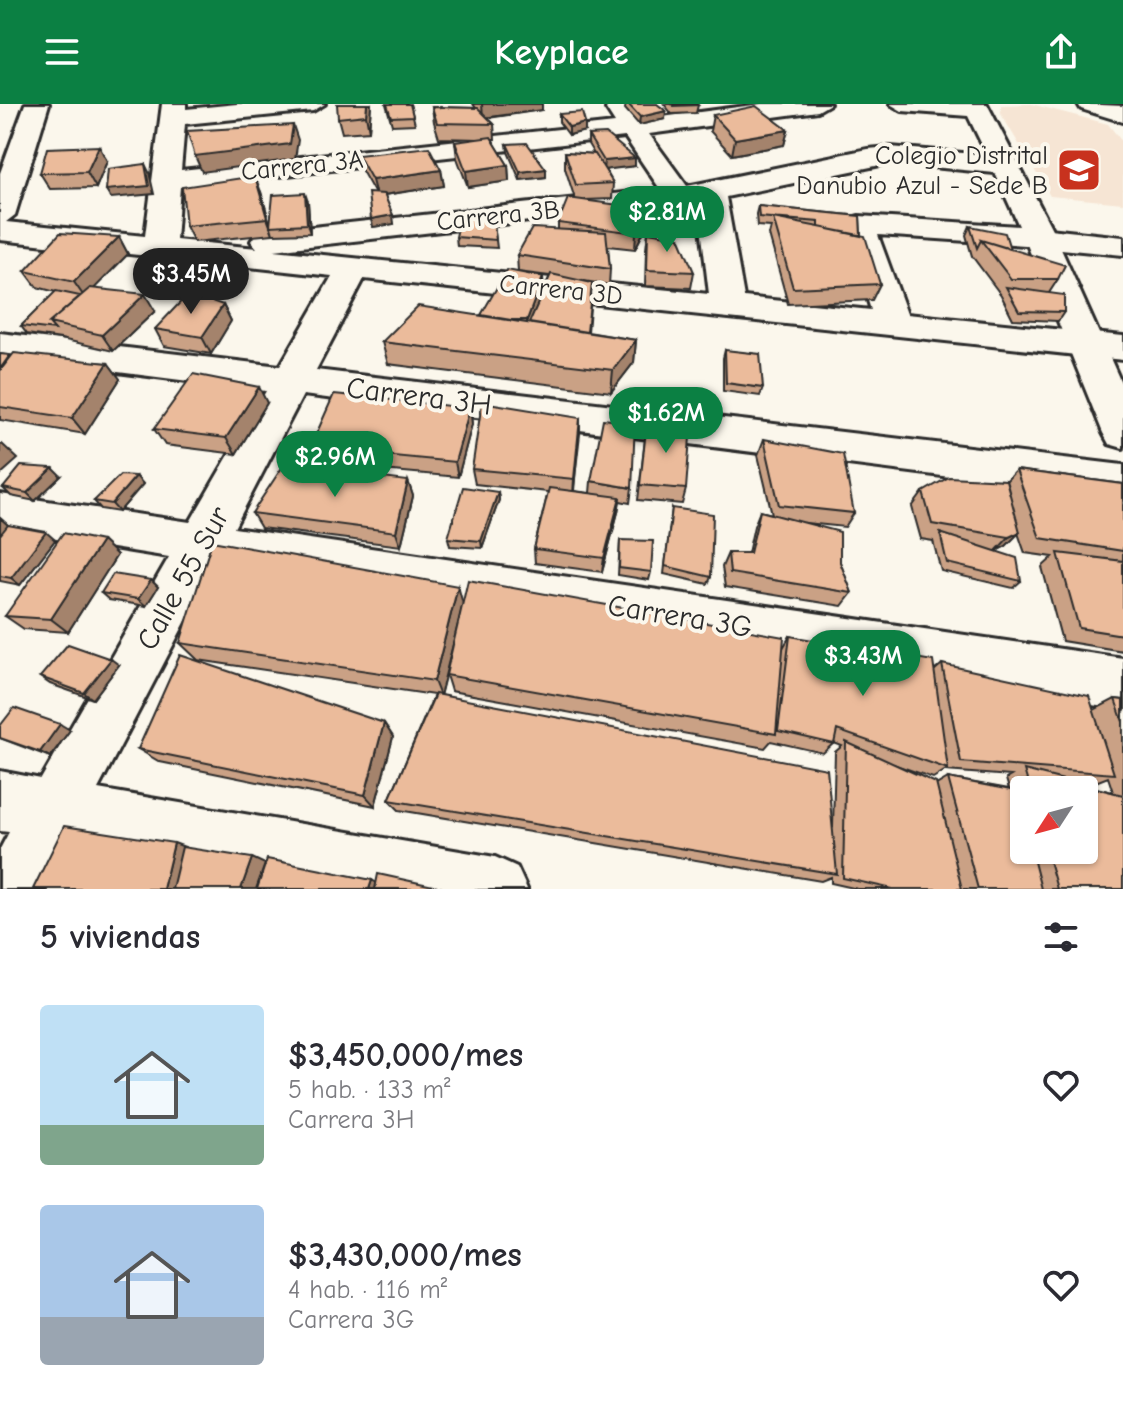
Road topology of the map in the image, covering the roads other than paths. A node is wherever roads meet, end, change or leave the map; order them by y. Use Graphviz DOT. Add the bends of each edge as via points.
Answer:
graph roads {
  1 [pos="37,104"];
  2 [pos="313,104"];
  3 [pos="614,104"];
  4 [pos="818,104"];
  5 [pos="902,104"];
  6 [pos="1090,104"];
  7 [pos="976,106"];
  8 [pos="173,111"];
  9 [pos="1120,116"];
  10 [pos="632,129"];
  11 [pos="1002,165"];
  12 [pos="167,180"];
  13 [pos="695,194"];
  14 [pos="0,215"];
  15 [pos="0,231"];
  16 [pos="1040,237"];
  17 [pos="1123,246"];
  18 [pos="171,249"];
  19 [pos="353,268"];
  20 [pos="728,307"];
  21 [pos="893,324"];
  22 [pos="1084,344"];
  23 [pos="0,345"];
  24 [pos="1123,348"];
  25 [pos="292,381"];
  26 [pos="1123,433"];
  27 [pos="1123,482"];
  28 [pos="0,512"];
  29 [pos="202,543"];
  30 [pos="1123,684"];
  31 [pos="27,807"];
  32 [pos="12,889"];
  33 [pos="495,889"];
  1 -- 14 [label="street"];
  2 -- 8 [label="street"];
  3 -- 10 [label="street"];
  4 -- 10 [label="street, Carrera 3A"];
  5 -- 7 [label="street"];
  6 -- 9 [label="street"];
  7 -- 11 [label="street"];
  8 -- 12 [label="street"];
  10 -- 12 [label="street, Carrera 3A"];
  10 -- 13 [label="street"];
  11 -- 13 [label="street, Carrera 3B" via="868,157"];
  11 -- 16 [label="street"];
  12 -- 18 [label="street"];
  13 -- 18 [label="street, Carrera 3B"];
  13 -- 20 [label="street"];
  15 -- 18 [label="street, Carrera 3D"];
  16 -- 17 [label="street"];
  16 -- 21 [label="street" via="859,225"];
  16 -- 22 [label="street"];
  18 -- 19 [label="street, Carrera 3D"];
  19 -- 20 [label="street, Carrera 3D"];
  19 -- 25 [label="street, Calle 55 Sur"];
  20 -- 21 [label="street, Carrera 3D"];
  21 -- 22 [label="street, Carrera 3D"];
  22 -- 24 [label="street, Carrera 3D"];
  22 -- 26 [label="street"];
  23 -- 25 [label="street, Carrera 3H"];
  25 -- 27 [label="street, Carrera 3H"];
  25 -- 29 [label="street, Calle 55 Sur"];
  28 -- 29 [label="street, Carrera 3G"];
  29 -- 30 [label="street, Carrera 3G"];
  29 -- 31 [label="street, Calle 55 Sur"];
  31 -- 32 [label="street, Calle 55 Sur"];
  31 -- 33 [label="street"];
}
